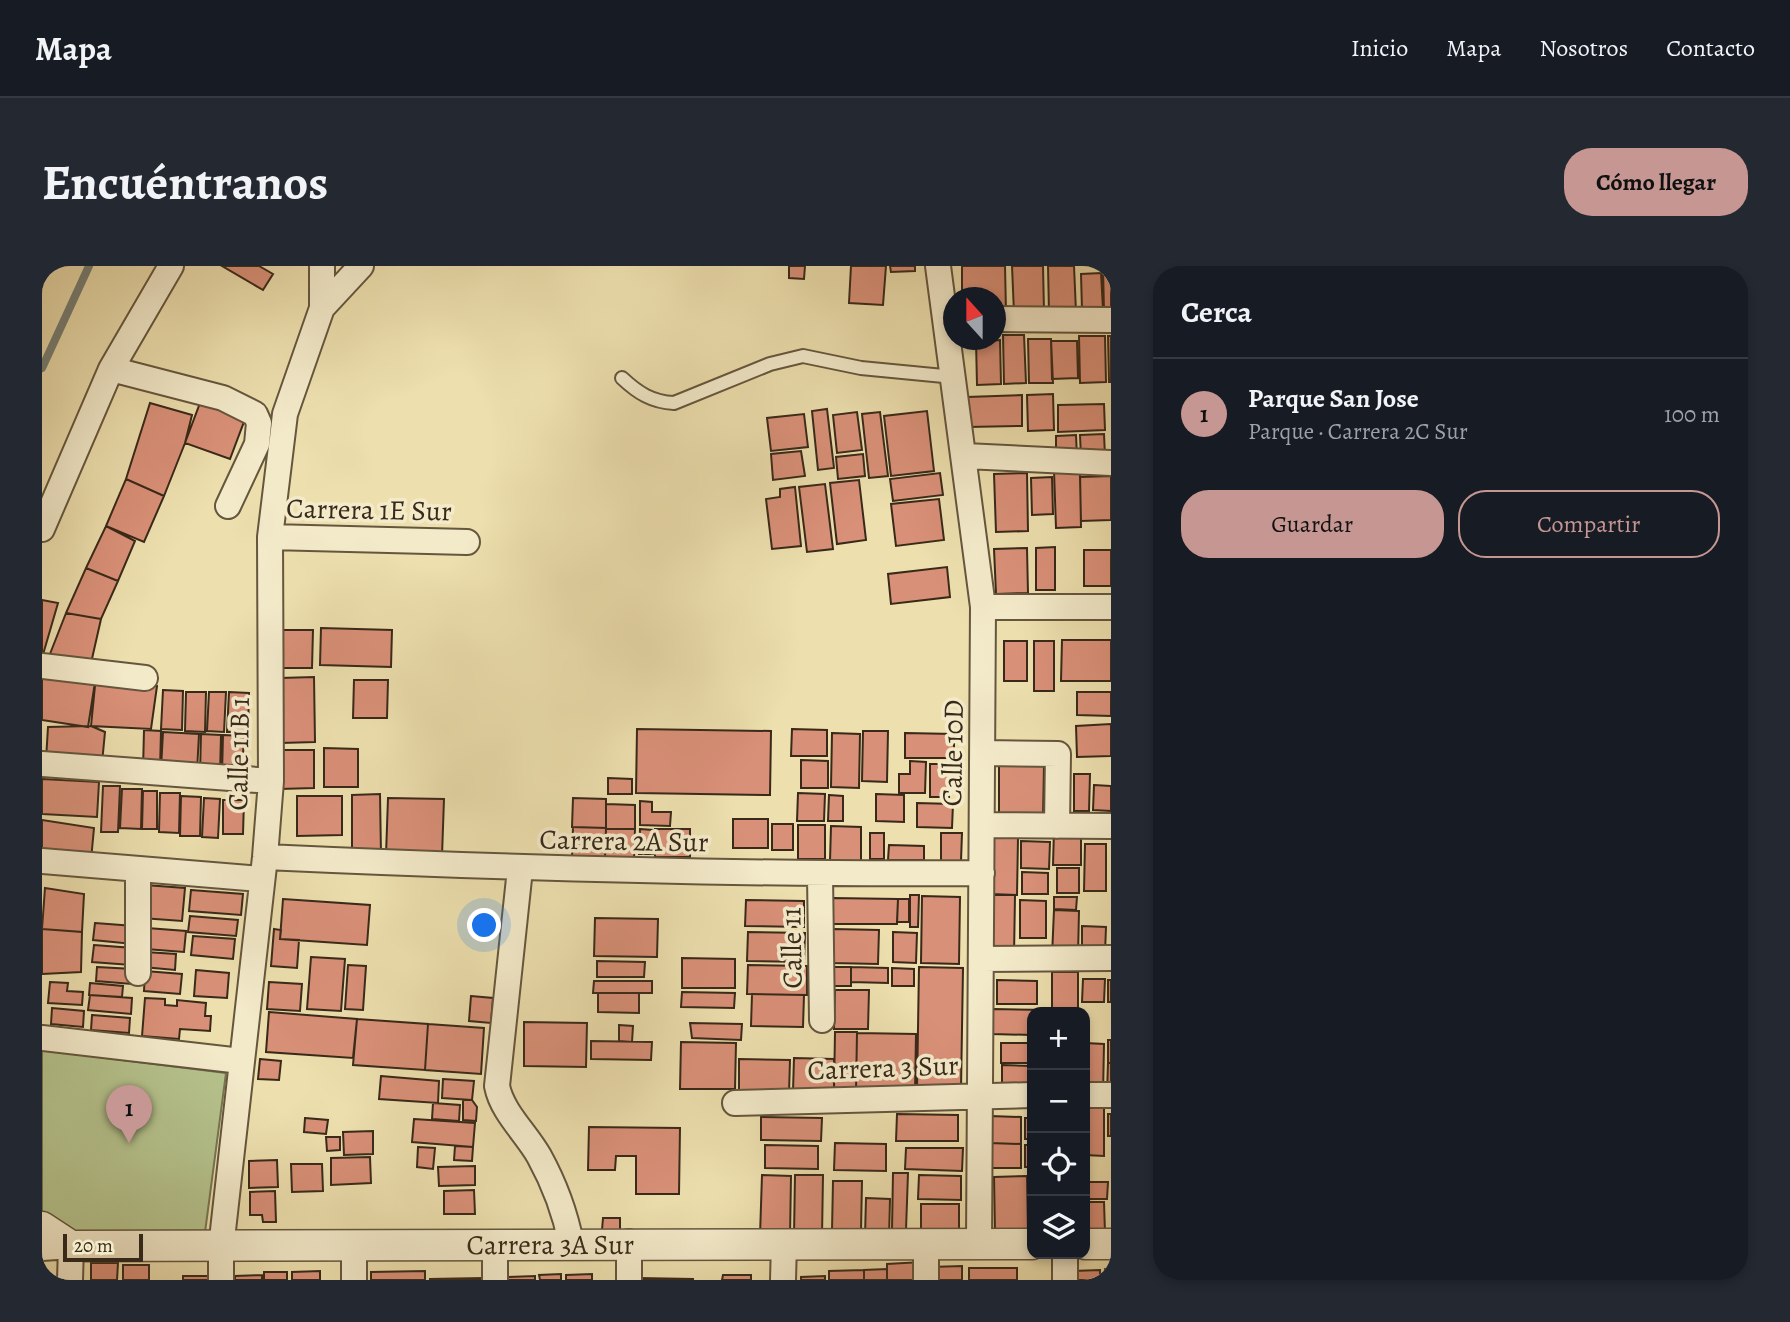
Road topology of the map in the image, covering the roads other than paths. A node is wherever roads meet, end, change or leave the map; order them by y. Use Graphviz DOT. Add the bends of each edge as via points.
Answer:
graph roads {
  1 [pos="171,266"];
  2 [pos="322,266"];
  3 [pos="361,266"];
  4 [pos="938,266"];
  5 [pos="943,290"];
  6 [pos="322,308"];
  7 [pos="1006,319"];
  8 [pos="1111,320"];
  9 [pos="952,350"];
  10 [pos="111,369"];
  11 [pos="954,377"];
  12 [pos="622,378"];
  13 [pos="255,414"];
  14 [pos="285,414"];
  15 [pos="965,456"];
  16 [pos="1111,463"];
  17 [pos="228,506"];
  18 [pos="42,529"];
  19 [pos="270,537"];
  20 [pos="467,542"];
  21 [pos="983,607"];
  22 [pos="1111,607"];
  23 [pos="42,666"];
  24 [pos="145,678"];
  25 [pos="984,753"];
  26 [pos="42,764"];
  27 [pos="271,781"];
  28 [pos="982,825"];
  29 [pos="1057,826"];
  30 [pos="1111,827"];
  31 [pos="42,861"];
  32 [pos="263,868"];
  33 [pos="138,869"];
  34 [pos="520,869"];
  35 [pos="982,873"];
  36 [pos="821,875"];
  37 [pos="1111,958"];
  38 [pos="981,959"];
  39 [pos="138,974"];
  40 [pos="822,1020"];
  41 [pos="42,1038"];
  42 [pos="241,1061"];
  43 [pos="981,1095"];
  44 [pos="1027,1095"];
  45 [pos="1090,1095"];
  46 [pos="1111,1095"];
  47 [pos="735,1103"];
  48 [pos="42,1227"];
  49 [pos="629,1242"];
  50 [pos="571,1243"];
  51 [pos="784,1243"];
  52 [pos="926,1244"];
  53 [pos="979,1244"];
  54 [pos="1027,1244"];
  55 [pos="1090,1244"];
  56 [pos="1111,1244"];
  57 [pos="354,1245"];
  58 [pos="495,1245"];
  59 [pos="56,1247"];
  60 [pos="221,1248"];
  61 [pos="1065,1259"];
  62 [pos="70,1280"];
  63 [pos="221,1280"];
  64 [pos="354,1280"];
  65 [pos="495,1280"];
  66 [pos="629,1280"];
  67 [pos="783,1280"];
  68 [pos="926,1280"];
  69 [pos="1065,1280"];
  1 -- 10 [label="street"];
  2 -- 6 [label="street, Calle 11B 1"];
  3 -- 6 [label="street"];
  4 -- 5 [label="street, Calle 10D"];
  6 -- 14 [label="street, Calle 11B 1"];
  7 -- 8 [label="street"];
  9 -- 11 [label="street, Calle 10D"];
  10 -- 13 [label="street" via="223,398"];
  10 -- 18 [label="street"];
  11 -- 12 [label="lane" via="860,368 803,356 770,364 674,403 658,402"];
  11 -- 15 [label="street, Calle 10D"];
  13 -- 14 [label="street"];
  13 -- 17 [label="street" via="257,444"];
  14 -- 19 [label="street, Calle 11B 1"];
  15 -- 16 [label="street"];
  15 -- 21 [label="street, Calle 10D"];
  19 -- 20 [label="street, Carrera 1E Sur"];
  19 -- 27 [label="street, Calle 11B 1"];
  21 -- 22 [label="street"];
  21 -- 25 [label="street, Calle 10D"];
  23 -- 24 [label="street"];
  25 -- 28 [label="street, Calle 10D"];
  25 -- 29 [label="street" via="1058,754"];
  26 -- 27 [label="street"];
  27 -- 32 [label="street, Calle 11B 1"];
  28 -- 29 [label="street"];
  28 -- 35 [label="street, Calle 10D"];
  29 -- 30 [label="street"];
  31 -- 33 [label="street, Carrera 2A Sur"];
  32 -- 33 [label="street, Carrera 2A Sur"];
  32 -- 34 [label="street, Carrera 2A Sur"];
  32 -- 42 [label="street, Calle 11B 1"];
  33 -- 39 [label="street"];
  34 -- 36 [label="street, Carrera 2A Sur"];
  34 -- 50 [label="street" via="497,1086 499,1098 538,1156 564,1207"];
  35 -- 36 [label="street, Carrera 2A Sur"];
  35 -- 38 [label="street, Calle 10D"];
  36 -- 40 [label="street, Calle 11"];
  37 -- 38 [label="street"];
  38 -- 43 [label="street, Calle 10D"];
  41 -- 42 [label="street"];
  42 -- 60 [label="street, Calle 11B 1"];
  43 -- 44 [label="street, Carrera 3 Sur"];
  43 -- 47 [label="street, Carrera 3 Sur"];
  43 -- 53 [label="street, Calle 10D"];
  45 -- 46 [label="street"];
  48 -- 59 [label="street"];
  49 -- 50 [label="street, Carrera 3A Sur"];
  49 -- 51 [label="street, Carrera 3A Sur"];
  49 -- 66 [label="street"];
  50 -- 58 [label="street, Carrera 3A Sur"];
  51 -- 52 [label="street, Carrera 3A Sur"];
  51 -- 67 [label="street"];
  52 -- 53 [label="street, Carrera 3A Sur"];
  52 -- 68 [label="street"];
  53 -- 54 [label="street, Carrera 3A Sur"];
  55 -- 56 [label="street"];
  57 -- 58 [label="street, Carrera 3A Sur"];
  57 -- 60 [label="street, Carrera 3A Sur"];
  57 -- 64 [label="street"];
  58 -- 65 [label="street"];
  59 -- 60 [label="street, Carrera 3A Sur"];
  59 -- 62 [label="street"];
  60 -- 63 [label="street, Calle 11B 1"];
  61 -- 69 [label="street"];
}
